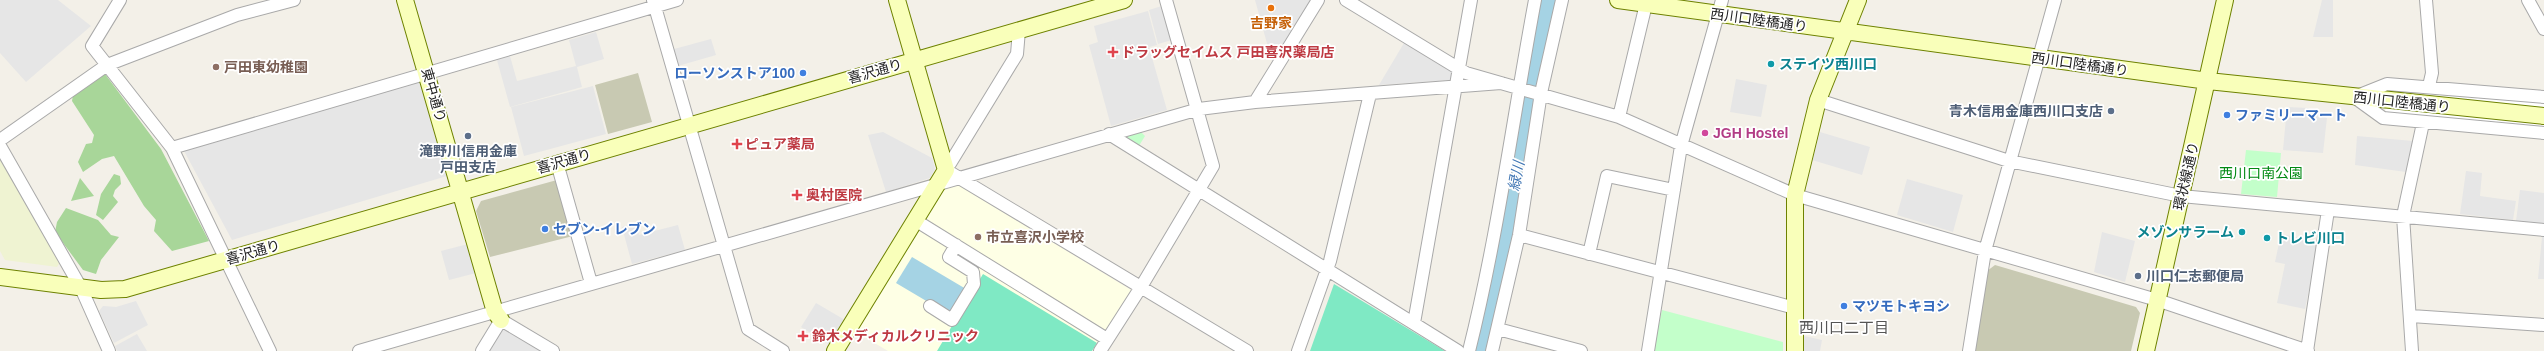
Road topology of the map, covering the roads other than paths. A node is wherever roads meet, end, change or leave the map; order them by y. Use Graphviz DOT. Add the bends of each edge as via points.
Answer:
graph roads {
  1 [pos="294,0"];
  2 [pos="405,0"];
  3 [pos="677,0"];
  4 [pos="897,0"];
  5 [pos="1124,0"];
  6 [pos="1166,0"];
  7 [pos="1318,0"];
  8 [pos="1346,0"];
  9 [pos="1472,0"];
  10 [pos="1535,0"];
  11 [pos="1562,0"];
  12 [pos="1618,0"];
  13 [pos="1858,0"];
  14 [pos="2055,0"];
  15 [pos="2225,0"];
  16 [pos="2426,0"];
  17 [pos="2528,0"];
  18 [pos="117,1"];
  19 [pos="654,3"];
  20 [pos="1646,4"];
  21 [pos="1720,7"];
  22 [pos="2544,29"];
  23 [pos="1019,30"];
  24 [pos="1845,32"];
  25 [pos="2039,58"];
  26 [pos="914,60"];
  27 [pos="107,65"];
  28 [pos="1459,69"];
  29 [pos="427,72"];
  30 [pos="2208,81"];
  31 [pos="1501,83"];
  32 [pos="1455,86"];
  33 [pos="2429,86"];
  34 [pos="1519,87"];
  35 [pos="1541,93"];
  36 [pos="1370,94"];
  37 [pos="2354,97"];
  38 [pos="2544,97"];
  39 [pos="1818,100"];
  40 [pos="1255,102"];
  41 [pos="1199,109"];
  42 [pos="2544,116"];
  43 [pos="1619,117"];
  44 [pos="2423,123"];
  45 [pos="688,125"];
  46 [pos="2544,133"];
  47 [pos="1109,134"];
  48 [pos="0,140"];
  49 [pos="0,146"];
  50 [pos="1681,146"];
  51 [pos="172,148"];
  52 [pos="2009,162"];
  53 [pos="557,163"];
  54 [pos="948,177"];
  55 [pos="462,190"];
  56 [pos="1674,190"];
  57 [pos="1198,191"];
  58 [pos="1795,196"];
  59 [pos="2181,196"];
  60 [pos="2328,210"];
  61 [pos="2403,216"];
  62 [pos="915,220"];
  63 [pos="2544,230"];
  64 [pos="1519,235"];
  65 [pos="724,245"];
  66 [pos="956,245"];
  67 [pos="1985,251"];
  68 [pos="1589,254"];
  69 [pos="224,260"];
  70 [pos="1328,269"];
  71 [pos="1660,272"];
  72 [pos="0,277"];
  73 [pos="591,283"];
  74 [pos="81,288"];
  75 [pos="1141,288"];
  76 [pos="2157,300"];
  77 [pos="930,306"];
  78 [pos="1795,308"];
  79 [pos="498,316"];
  80 [pos="2411,316"];
  81 [pos="1414,323"];
  82 [pos="2544,325"];
  83 [pos="1498,329"];
  84 [pos="1107,339"];
  85 [pos="110,351"];
  86 [pos="270,351"];
  87 [pos="358,351"];
  88 [pos="482,351"];
  89 [pos="553,351"];
  90 [pos="783,351"];
  91 [pos="835,351"];
  92 [pos="1100,351"];
  93 [pos="1248,351"];
  94 [pos="1298,351"];
  95 [pos="1458,351"];
  96 [pos="1469,351"];
  97 [pos="1492,351"];
  98 [pos="1581,351"];
  99 [pos="1648,351"];
  100 [pos="1794,351"];
  101 [pos="1969,351"];
  102 [pos="2146,351"];
  103 [pos="2307,351"];
  104 [pos="2412,351"];
  1 -- 27 [label="street" via="237,15"];
  2 -- 29 [label="street, 東中通り"];
  3 -- 19 [label="street"];
  4 -- 26 [label="street"];
  5 -- 23 [label="street, 喜沢通り"];
  6 -- 41 [label="street"];
  7 -- 40 [label="street"];
  8 -- 28 [label="street"];
  9 -- 28 [label="street"];
  10 -- 34 [label="street"];
  11 -- 35 [label="street"];
  12 -- 20 [label="street, 西川口陸橋通り"];
  13 -- 24 [label="street"];
  14 -- 25 [label="street"];
  15 -- 30 [label="street, 環状線通り"];
  16 -- 33 [label="street" via="2432,73"];
  17 -- 22 [label="street"];
  18 -- 27 [label="street" via="92,46"];
  19 -- 29 [label="street"];
  19 -- 45 [label="street"];
  20 -- 21 [label="street, 西川口陸橋通り"];
  20 -- 43 [label="street"];
  21 -- 24 [label="street, 西川口陸橋通り"];
  21 -- 50 [label="street"];
  23 -- 26 [label="street, 喜沢通り"];
  23 -- 54 [label="street" via="1017,54"];
  24 -- 25 [label="street, 西川口陸橋通り"];
  24 -- 39 [label="street"];
  25 -- 30 [label="street, 西川口陸橋通り"];
  25 -- 52 [label="street"];
  26 -- 45 [label="street, 喜沢通り"];
  26 -- 54 [label="street"];
  27 -- 48 [label="street"];
  27 -- 51 [label="street"];
  28 -- 31 [label="street"];
  28 -- 32 [label="street"];
  29 -- 51 [label="street"];
  29 -- 55 [label="street, 東中通り"];
  30 -- 37 [label="street, 西川口陸橋通り"];
  30 -- 59 [label="street, 環状線通り"];
  31 -- 32 [label="street"];
  31 -- 34 [label="street"];
  32 -- 36 [label="street"];
  32 -- 81 [label="street"];
  33 -- 37 [label="street" via="2387,84"];
  33 -- 38 [label="street"];
  34 -- 35 [label="street"];
  34 -- 96 [label="street" via="1502,202"];
  35 -- 43 [label="street"];
  35 -- 64 [label="street"];
  36 -- 40 [label="street"];
  36 -- 70 [label="street"];
  37 -- 42 [label="street, 西川口陸橋通り"];
  37 -- 44 [label="street" via="2383,118"];
  39 -- 52 [label="street"];
  39 -- 58 [label="street"];
  40 -- 41 [label="street"];
  41 -- 47 [label="street"];
  41 -- 57 [label="street" via="1214,166"];
  43 -- 50 [label="street"];
  44 -- 46 [label="street"];
  44 -- 61 [label="street"];
  45 -- 53 [label="street, 喜沢通り"];
  45 -- 65 [label="street"];
  47 -- 54 [label="street"];
  47 -- 57 [label="street"];
  49 -- 74 [label="street"];
  50 -- 56 [label="street"];
  50 -- 58 [label="street"];
  51 -- 69 [label="street"];
  52 -- 59 [label="street"];
  52 -- 67 [label="street"];
  53 -- 55 [label="street, 喜沢通り"];
  53 -- 73 [label="street"];
  54 -- 62 [label="street"];
  54 -- 65 [label="street"];
  54 -- 75 [label="street"];
  55 -- 69 [label="street, 喜沢通り"];
  55 -- 79 [label="street, 東中通り"];
  56 -- 68 [label="street" via="1607,176"];
  56 -- 71 [label="street"];
  57 -- 70 [label="street"];
  57 -- 75 [label="street"];
  58 -- 67 [label="street"];
  58 -- 78 [label="street"];
  59 -- 60 [label="street"];
  59 -- 76 [label="street, 環状線通り"];
  60 -- 61 [label="street"];
  60 -- 103 [label="street"];
  61 -- 63 [label="street"];
  61 -- 80 [label="street"];
  62 -- 66 [label="street"];
  62 -- 91 [label="street"];
  64 -- 68 [label="street"];
  64 -- 83 [label="street"];
  65 -- 73 [label="street"];
  65 -- 90 [label="street" via="748,329"];
  66 -- 77 [label="street" via="949,258 973,272 974,284 952,320"];
  66 -- 84 [label="street"];
  67 -- 76 [label="street"];
  67 -- 101 [label="street"];
  68 -- 71 [label="street"];
  69 -- 74 [label="street, 喜沢通り" via="125,289 113,291"];
  69 -- 86 [label="street"];
  70 -- 81 [label="street"];
  70 -- 94 [label="street"];
  71 -- 78 [label="street"];
  71 -- 99 [label="street"];
  72 -- 74 [label="street, 喜沢通り"];
  73 -- 79 [label="street"];
  74 -- 85 [label="street"];
  75 -- 84 [label="street"];
  75 -- 93 [label="street"];
  76 -- 102 [label="street, 環状線通り"];
  76 -- 103 [label="street"];
  78 -- 100 [label="street"];
  79 -- 87 [label="street"];
  79 -- 88 [label="street"];
  79 -- 89 [label="street"];
  80 -- 82 [label="street"];
  80 -- 104 [label="street"];
  81 -- 95 [label="street"];
  83 -- 97 [label="street"];
  83 -- 98 [label="street"];
  84 -- 92 [label="street"];
}
